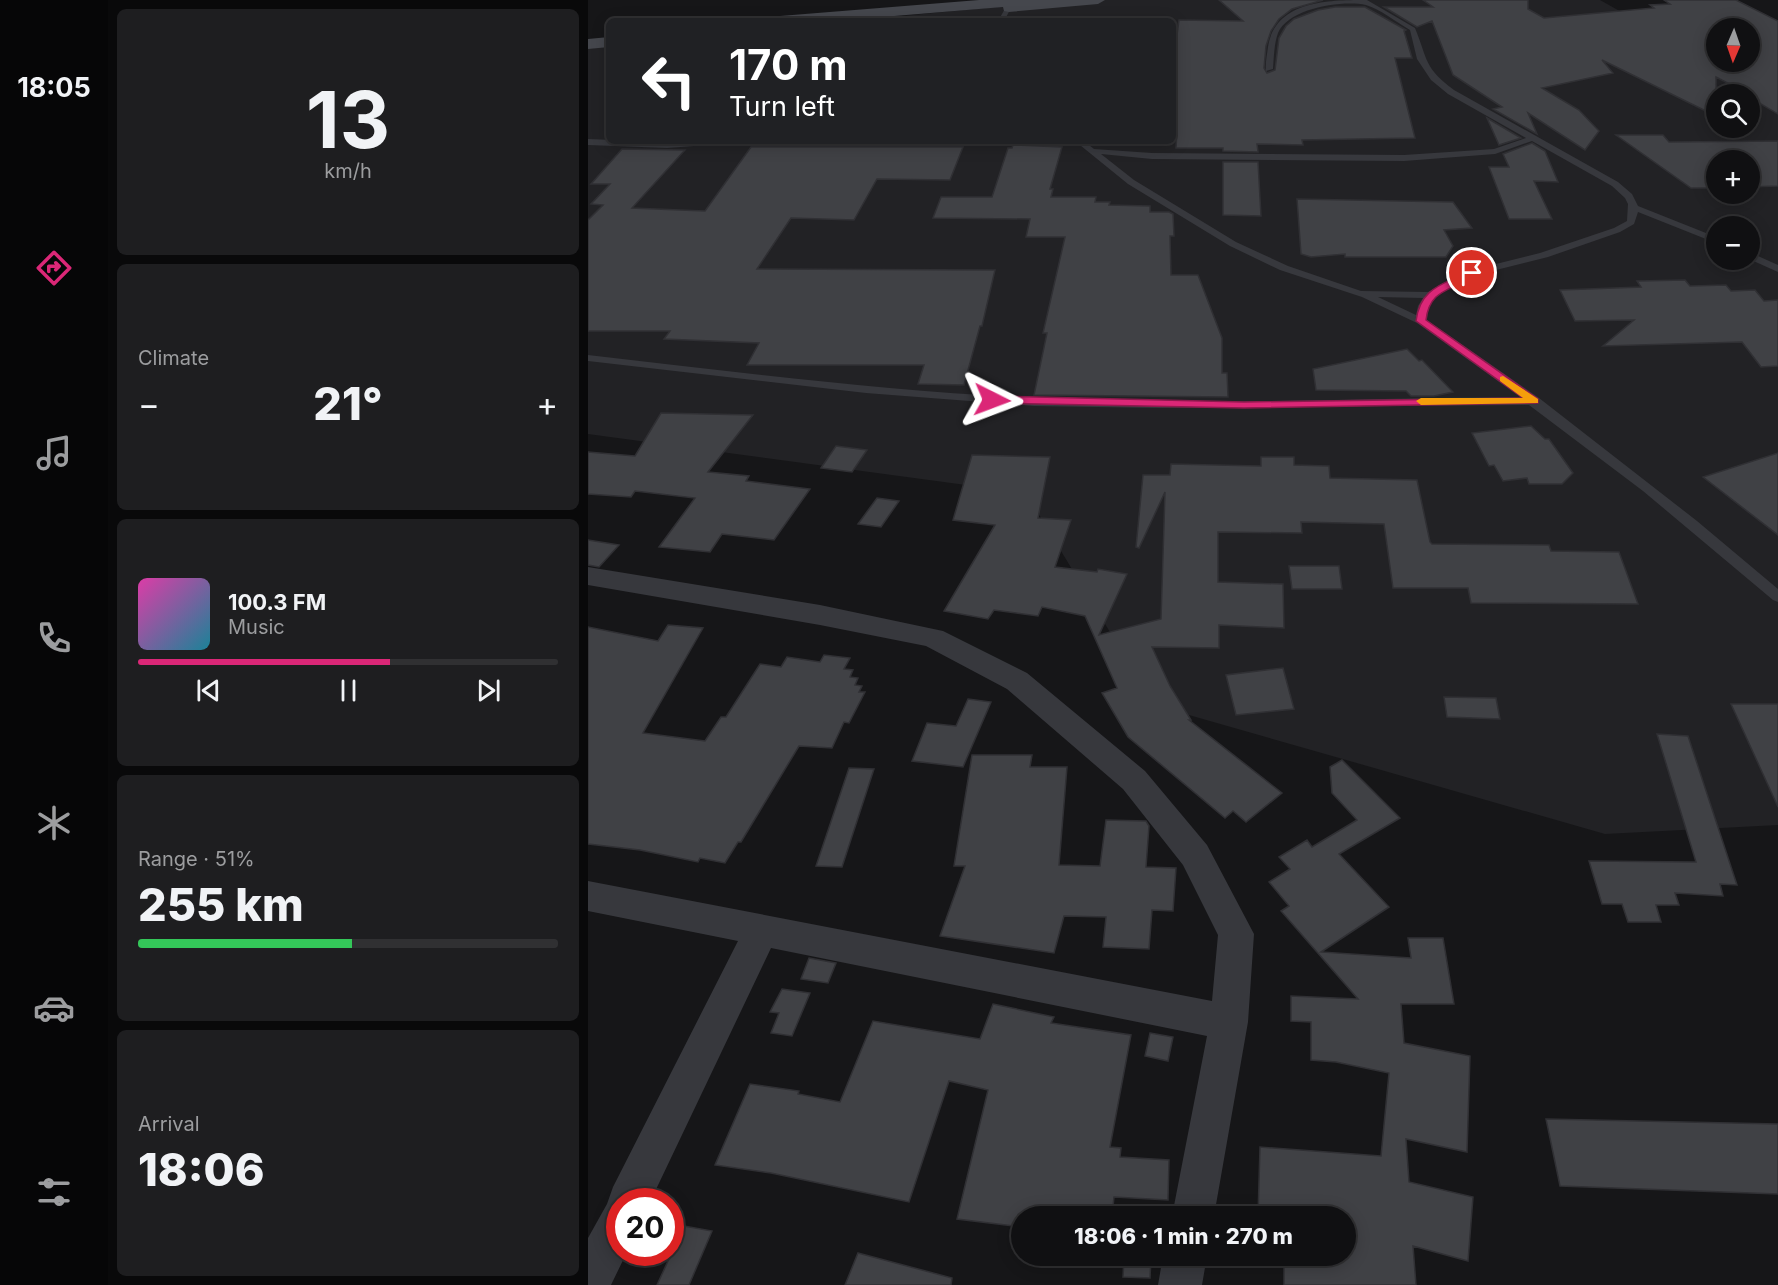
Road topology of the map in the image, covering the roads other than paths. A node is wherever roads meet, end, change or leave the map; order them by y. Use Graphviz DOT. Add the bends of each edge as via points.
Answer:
graph roads {
  1 [pos="1031,0"];
  2 [pos="1098,0"];
  3 [pos="1347,1"];
  4 [pos="1365,1"];
  5 [pos="1004,15"];
  6 [pos="871,18"];
  7 [pos="898,18"];
  8 [pos="606,35"];
  9 [pos="588,37"];
  10 [pos="606,42"];
  11 [pos="588,44"];
  12 [pos="1269,69"];
  13 [pos="1533,138"];
  14 [pos="680,144"];
  15 [pos="1083,144"];
  16 [pos="589,145"];
  17 [pos="1092,151"];
  18 [pos="1152,156"];
  19 [pos="1134,173"];
  20 [pos="1635,208"];
  21 [pos="1706,236"];
  22 [pos="1760,260"];
  23 [pos="1778,269"];
  24 [pos="1360,294"];
  25 [pos="1430,295"];
  26 [pos="1421,321"];
  27 [pos="588,358"];
  28 [pos="1534,401"];
  29 [pos="588,576"];
  30 [pos="1778,597"];
  31 [pos="588,896"];
  32 [pos="762,932"];
  33 [pos="1229,1022"];
  34 [pos="635,1188"];
  35 [pos="1195,1206"];
  36 [pos="606,1248"];
  37 [pos="1183,1266"];
  38 [pos="588,1284"];
  39 [pos="1180,1285"];
  1 -- 6 [label="street"];
  2 -- 5 [label="street"];
  3 -- 4 [label="lane"];
  3 -- 12 [label="lane" via="1304,7 1288,17 1275,31"];
  4 -- 13 [label="lane" via="1413,29 1421,63 1433,79"];
  5 -- 7 [label="street"];
  8 -- 9 [label="street"];
  10 -- 11 [label="street"];
  13 -- 18 [label="lane" via="1495,151 1404,158"];
  13 -- 20 [label="lane" via="1615,184 1630,196"];
  14 -- 16 [label="lane"];
  15 -- 17 [label="lane"];
  17 -- 18 [label="lane"];
  17 -- 19 [label="lane"];
  18 -- 19 [label="lane"];
  19 -- 24 [label="lane" via="1233,244 1284,268"];
  20 -- 21 [label="lane"];
  20 -- 25 [label="lane" via="1632,222 1617,230 1544,255 1472,273"];
  22 -- 23 [label="lane"];
  24 -- 25 [label="lane"];
  24 -- 26 [label="lane"];
  25 -- 26 [label="lane" via="1423,306"];
  26 -- 28 [label="lane"];
  27 -- 28 [label="lane" via="904,394 1035,402 1244,405"];
  28 -- 30 [label="lane" via="1710,537"];
  29 -- 33 [label="street" via="933,638 1017,681 1134,780 1195,855 1236,934"];
  31 -- 32 [label="street"];
  32 -- 33 [label="street"];
  32 -- 34 [label="street"];
  33 -- 35 [label="street"];
  36 -- 38 [label="street"];
  37 -- 39 [label="street"];
}
